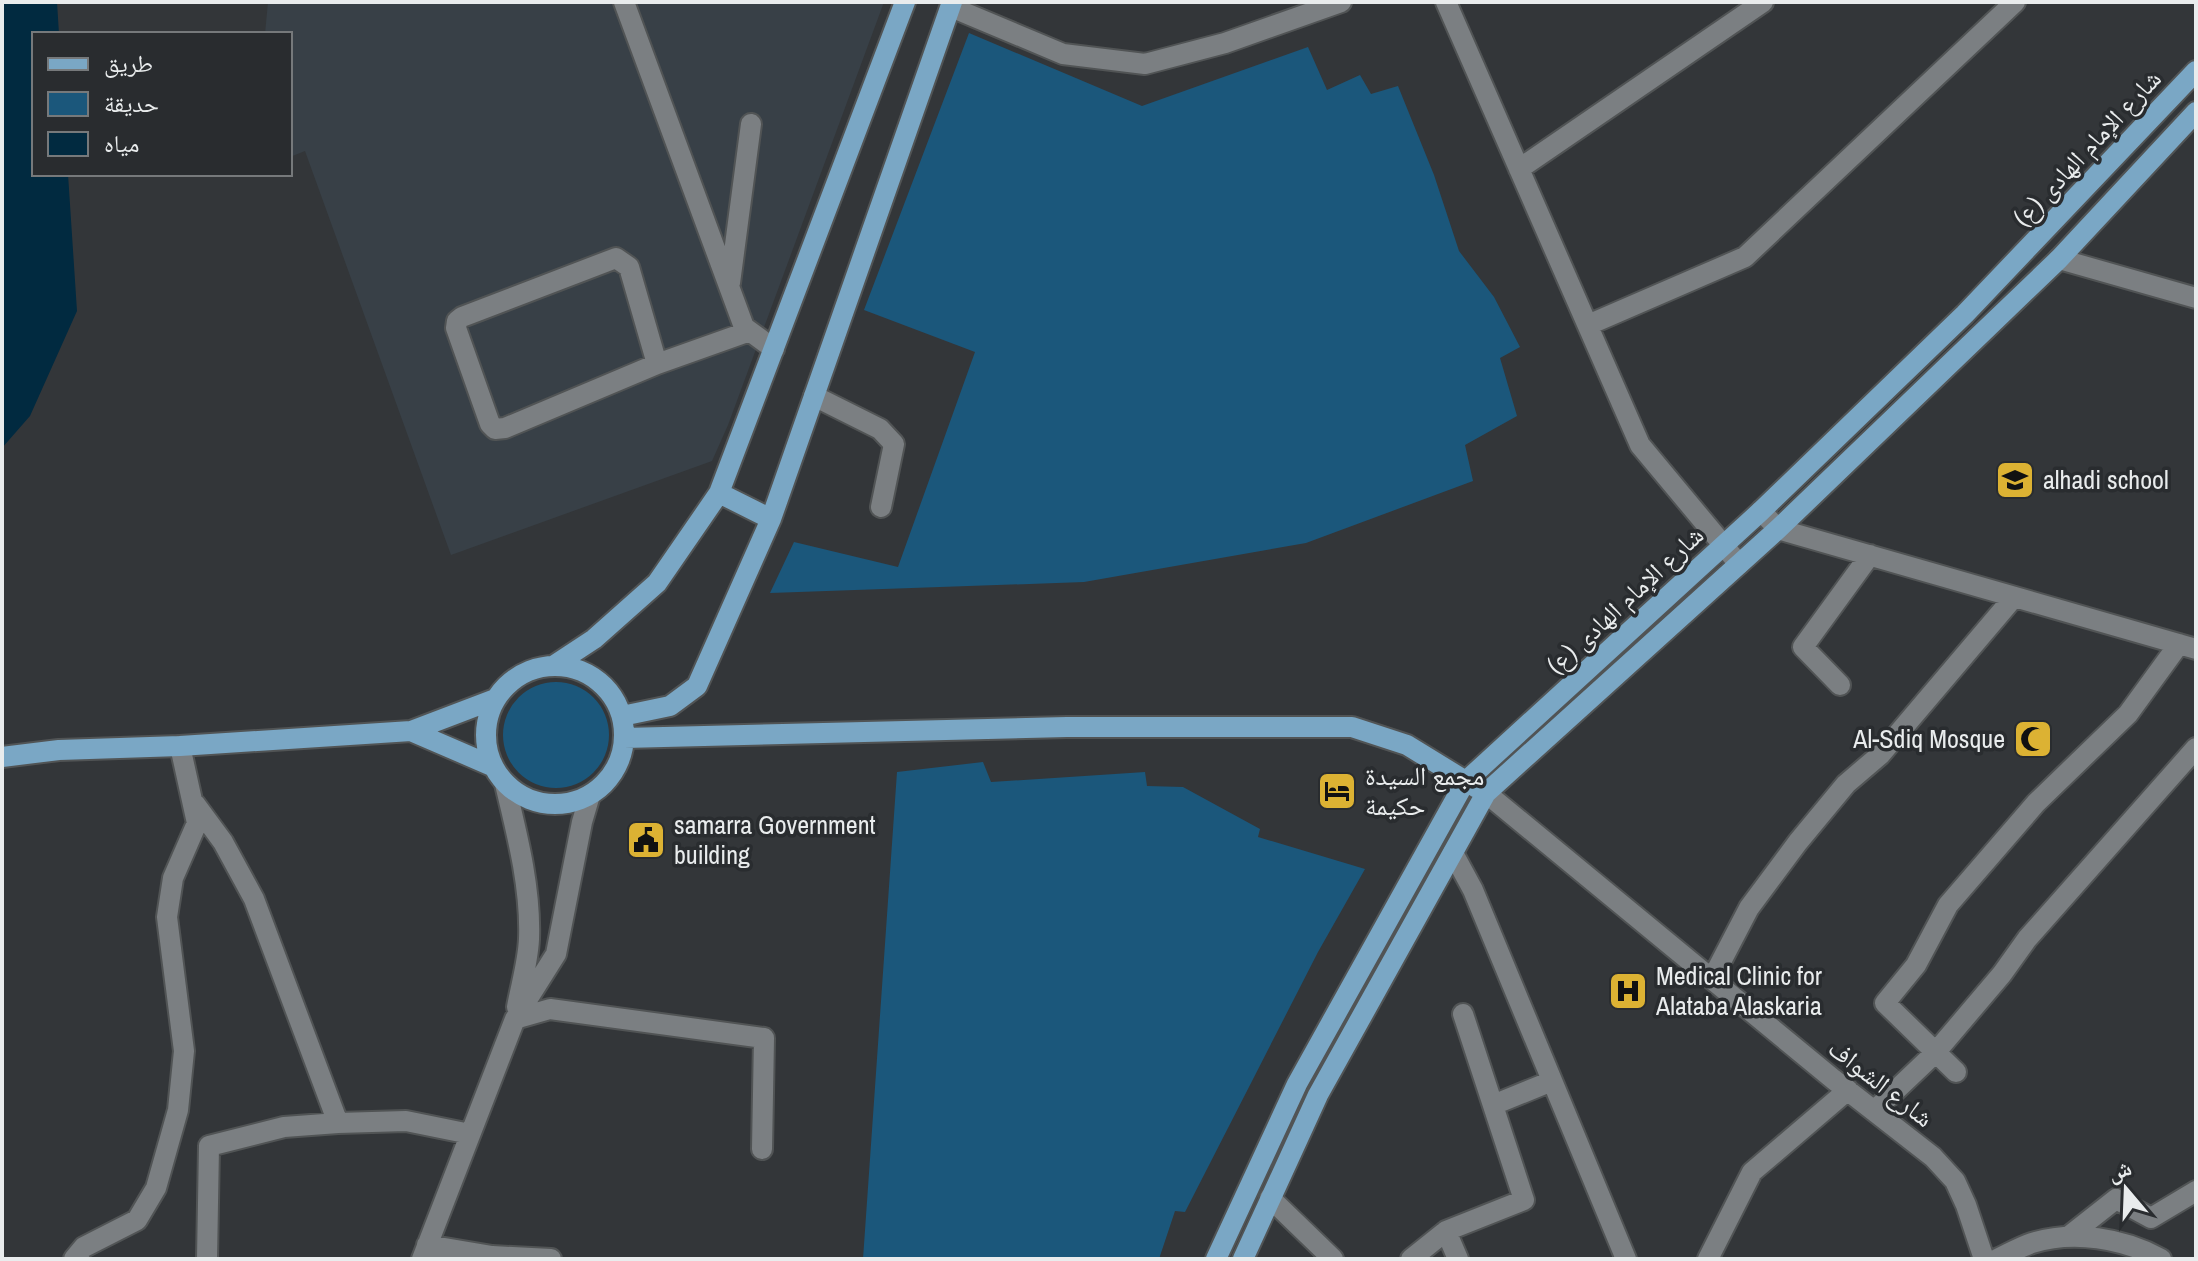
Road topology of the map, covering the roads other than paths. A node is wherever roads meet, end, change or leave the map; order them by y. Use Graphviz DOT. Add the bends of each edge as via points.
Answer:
graph roads {
  1 [pos="624,2"];
  2 [pos="905,2"];
  3 [pos="1341,2"];
  4 [pos="1446,2"];
  5 [pos="1763,2"];
  6 [pos="952,4"];
  7 [pos="2004,6"];
  8 [pos="2196,71"];
  9 [pos="2196,112"];
  10 [pos="751,124"];
  11 [pos="1519,169"];
  12 [pos="2059,259"];
  13 [pos="729,287"];
  14 [pos="2196,298"];
  15 [pos="1588,325"];
  16 [pos="747,332"];
  17 [pos="774,349"];
  18 [pos="657,364"];
  19 [pos="814,396"];
  20 [pos="719,493"];
  21 [pos="881,507"];
  22 [pos="1761,511"];
  23 [pos="771,519"];
  24 [pos="1778,529"];
  25 [pos="1724,545"];
  26 [pos="1870,555"];
  27 [pos="1739,564"];
  28 [pos="2014,597"];
  29 [pos="2188,646"];
  30 [pos="553,666"];
  31 [pos="1840,685"];
  32 [pos="495,699"];
  33 [pos="622,716"];
  34 [pos="411,731"];
  35 [pos="624,738"];
  36 [pos="180,746"];
  37 [pos="2196,748"];
  38 [pos="2,757"];
  39 [pos="492,766"];
  40 [pos="1465,782"];
  41 [pos="505,784"];
  42 [pos="1486,793"];
  43 [pos="590,795"];
  44 [pos="190,798"];
  45 [pos="1453,853"];
  46 [pos="1712,979"];
  47 [pos="1463,1014"];
  48 [pos="515,1019"];
  49 [pos="1935,1053"];
  50 [pos="1956,1072"];
  51 [pos="1552,1081"];
  52 [pos="1848,1090"];
  53 [pos="1493,1105"];
  54 [pos="1875,1110"];
  55 [pos="338,1123"];
  56 [pos="470,1134"];
  57 [pos="762,1149"];
  58 [pos="2196,1191"];
  59 [pos="1270,1198"];
  60 [pos="1446,1231"];
  61 [pos="2069,1236"];
  62 [pos="425,1252"];
  63 [pos="74,1259"];
  64 [pos="207,1259"];
  65 [pos="551,1259"];
  66 [pos="1216,1259"];
  67 [pos="1243,1259"];
  68 [pos="1333,1259"];
  69 [pos="1411,1259"];
  70 [pos="1458,1259"];
  71 [pos="1626,1259"];
  72 [pos="1708,1259"];
  73 [pos="1984,1259"];
  74 [pos="1997,1259"];
  75 [pos="2161,1259"];
  1 -- 13 [label="street"];
  2 -- 17 [label="main road"];
  3 -- 6 [label="street" via="1225,43 1145,64 1063,54"];
  4 -- 11 [label="street"];
  5 -- 11 [label="street"];
  6 -- 19 [label="main road"];
  7 -- 15 [label="street" via="1745,257"];
  8 -- 22 [label="main road, شارع الإمام الهادی (ع)" via="1965,314"];
  9 -- 12 [label="main road, شارع الإمام الهادی (ع)"];
  10 -- 13 [label="street"];
  11 -- 15 [label="street"];
  12 -- 14 [label="street"];
  12 -- 24 [label="main road, شارع الإمام الهادی (ع)"];
  13 -- 16 [label="street"];
  15 -- 25 [label="street" via="1640,445"];
  16 -- 17 [label="street"];
  16 -- 18 [label="street"];
  17 -- 20 [label="main road"];
  18 -- 18 [label="street" via="629,267 616,258 457,321 495,429"];
  19 -- 21 [label="street" via="880,429 894,444"];
  19 -- 23 [label="main road"];
  20 -- 23 [label="main road"];
  20 -- 30 [label="main road" via="657,583 594,639"];
  22 -- 24 [label="street"];
  22 -- 25 [label="main road, شارع الإمام الهادی (ع)"];
  23 -- 33 [label="main road" via="697,686 670,706"];
  24 -- 26 [label="street"];
  24 -- 27 [label="main road, شارع الإمام الهادی (ع)"];
  25 -- 27 [label="street"];
  25 -- 40 [label="main road, شارع الإمام الهادی (ع)"];
  26 -- 28 [label="street"];
  26 -- 31 [label="street" via="1803,647"];
  27 -- 42 [label="main road, شارع الإمام الهادی (ع)"];
  28 -- 29 [label="street"];
  28 -- 46 [label="street" via="1798,842 1749,908"];
  29 -- 49 [label="street" via="2128,714 2036,803 1948,905 1916,965 1885,1003"];
  30 -- 32 [label="main road" via="530,670"];
  30 -- 33 [label="main road" via="596,679"];
  32 -- 34 [label="main road"];
  32 -- 39 [label="main road" via="486,721 485,744"];
  33 -- 35 [label="main road"];
  34 -- 36 [label="main road"];
  34 -- 39 [label="main road"];
  35 -- 40 [label="main road" via="1067,727 1352,727 1407,745"];
  35 -- 43 [label="main road" via="620,760"];
  36 -- 38 [label="main road"];
  36 -- 44 [label="street"];
  37 -- 49 [label="street" via="2027,939"];
  39 -- 41 [label="main road"];
  40 -- 42 [label="main road"];
  40 -- 66 [label="main road, شارع الإمام الهادی (ع)" via="1297,1084"];
  41 -- 43 [label="main road" via="524,798 546,804"];
  41 -- 48 [label="street" via="518,837 529,939"];
  42 -- 45 [label="main road, شارع الإمام الهادی (ع)"];
  42 -- 46 [label="street, شارع الشواف"];
  43 -- 48 [label="street" via="556,954"];
  44 -- 55 [label="street" via="223,842 254,899"];
  44 -- 63 [label="street" via="197,823 173,878 167,917 184,1051 178,1110 156,1188 137,1220 84,1247"];
  45 -- 51 [label="street"];
  45 -- 59 [label="main road, شارع الإمام الهادی (ع)" via="1318,1095"];
  46 -- 52 [label="street, شارع الشواف"];
  47 -- 53 [label="street"];
  48 -- 56 [label="street"];
  48 -- 57 [label="street" via="550,1009 764,1038"];
  49 -- 50 [label="street"];
  49 -- 54 [label="street"];
  51 -- 53 [label="street"];
  51 -- 71 [label="street"];
  52 -- 54 [label="street, شارع الشواف"];
  52 -- 72 [label="street" via="1752,1172"];
  53 -- 60 [label="street" via="1524,1200"];
  54 -- 73 [label="street, شارع الشواف" via="1955,1181"];
  55 -- 56 [label="street" via="406,1121"];
  55 -- 64 [label="street" via="284,1127 209,1146"];
  56 -- 62 [label="street"];
  58 -- 61 [label="street" via="2151,1218 2116,1199"];
  59 -- 67 [label="main road, شارع الإمام الهادی (ع)"];
  59 -- 68 [label="street"];
  60 -- 69 [label="street"];
  60 -- 70 [label="street"];
  61 -- 74 [label="street" via="2032,1243"];
  61 -- 75 [label="street" via="2104,1239"];
  62 -- 65 [label="street"];
}
